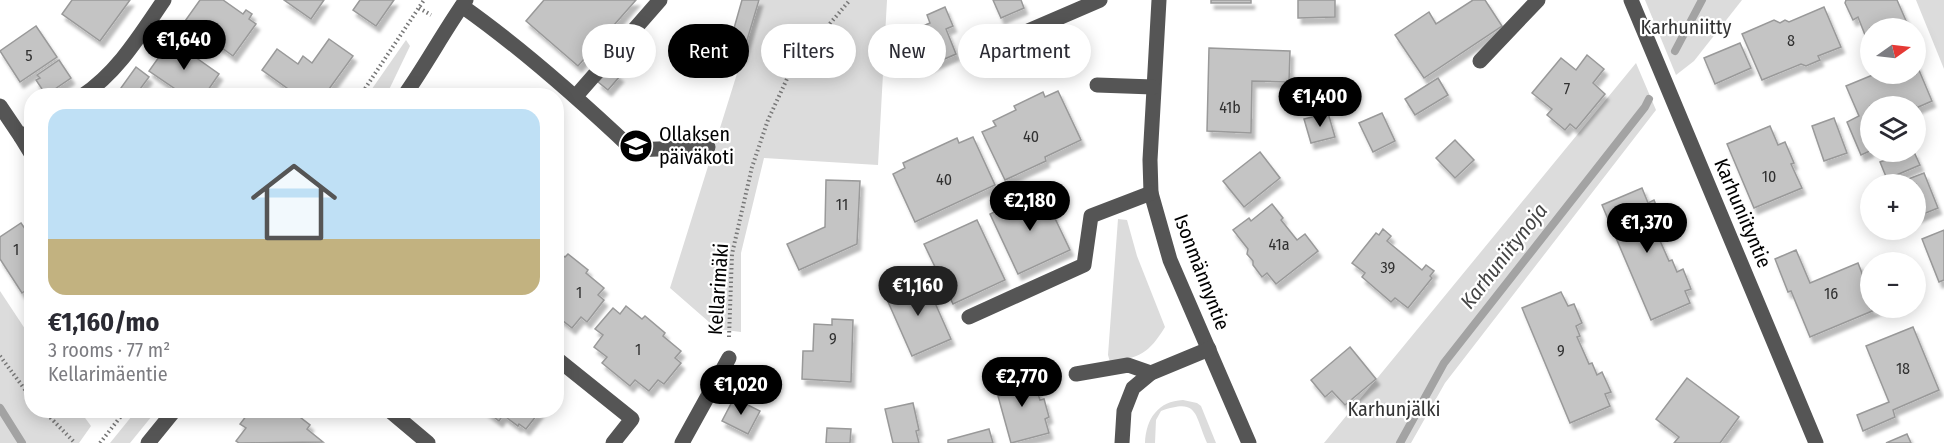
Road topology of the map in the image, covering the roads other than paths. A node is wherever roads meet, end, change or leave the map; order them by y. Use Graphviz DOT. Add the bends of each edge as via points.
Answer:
graph roads {
  1 [pos="164,0"];
  2 [pos="660,0"];
  3 [pos="1100,0"];
  4 [pos="1159,0"];
  5 [pos="1538,0"];
  6 [pos="1631,0"];
  7 [pos="464,3"];
  8 [pos="1044,24"];
  9 [pos="1480,61"];
  10 [pos="1097,85"];
  11 [pos="1153,87"];
  12 [pos="94,88"];
  13 [pos="410,88"];
  14 [pos="576,96"];
  15 [pos="0,106"];
  16 [pos="24,131"];
  17 [pos="708,147"];
  18 [pos="1151,193"];
  19 [pos="969,317"];
  20 [pos="1209,349"];
  21 [pos="729,358"];
  22 [pos="564,364"];
  23 [pos="1151,373"];
  24 [pos="1076,374"];
  25 [pos="168,418"];
  26 [pos="398,418"];
  27 [pos="148,443"];
  28 [pos="428,443"];
  29 [pos="613,443"];
  30 [pos="682,443"];
  31 [pos="1122,443"];
  32 [pos="1249,443"];
  33 [pos="1816,443"];
  1 -- 12 [label="street" via="116,68"];
  2 -- 14 [label="street"];
  3 -- 8 [label="street"];
  4 -- 11 [label="street, Isonmännyntie"];
  5 -- 9 [label="street"];
  6 -- 33 [label="street, Karhuniityntie"];
  7 -- 13 [label="street"];
  7 -- 14 [label="street"];
  10 -- 11 [label="street"];
  11 -- 18 [label="street, Isonmännyntie"];
  14 -- 17 [label="street" via="633,150"];
  15 -- 16 [label="street"];
  18 -- 19 [label="street" via="1091,216 1084,265"];
  18 -- 20 [label="street, Isonmännyntie" via="1170,260"];
  20 -- 23 [label="street"];
  20 -- 32 [label="street, Isonmännyntie"];
  21 -- 30 [label="street"];
  22 -- 29 [label="street" via="632,419"];
  23 -- 24 [label="street" via="1128,364"];
  23 -- 31 [label="street" via="1133,388 1124,411"];
  25 -- 27 [label="street"];
  26 -- 28 [label="street"];
}
